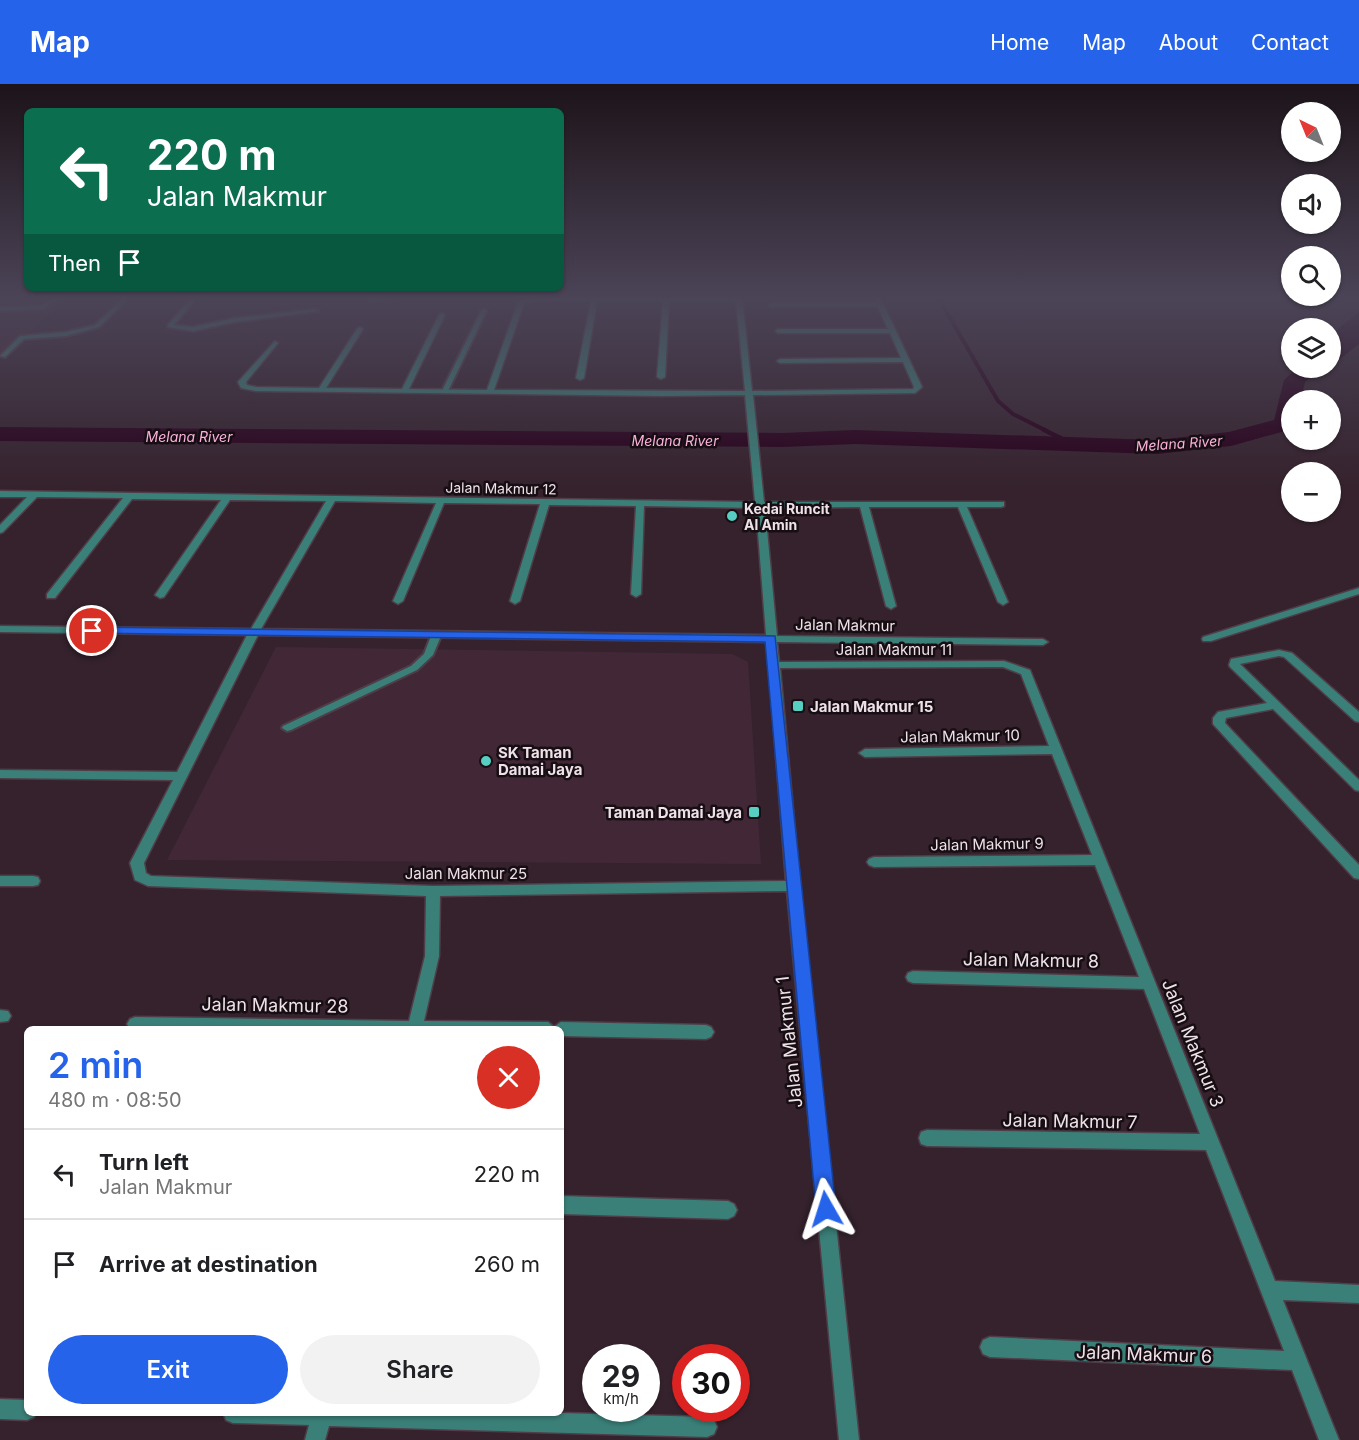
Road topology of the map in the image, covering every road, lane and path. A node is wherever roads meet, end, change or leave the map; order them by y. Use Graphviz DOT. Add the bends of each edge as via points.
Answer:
graph roads {
  1 [pos="260,360"];
  2 [pos="340,360"];
  3 [pos="419,360"];
  4 [pos="460,360"];
  5 [pos="501,360"];
  6 [pos="583,360"];
  7 [pos="662,360"];
  8 [pos="745,360"];
  9 [pos="869,360"];
  10 [pos="904,360"];
  11 [pos="780,361"];
  12 [pos="661,377"];
  13 [pos="580,378"];
  14 [pos="321,390"];
  15 [pos="404,391"];
  16 [pos="445,391"];
  17 [pos="490,392"];
  18 [pos="749,397"];
  19 [pos="0,494"];
  20 [pos="34,495"];
  21 [pos="129,496"];
  22 [pos="227,498"];
  23 [pos="332,499"];
  24 [pos="441,501"];
  25 [pos="545,502"];
  26 [pos="759,502"];
  27 [pos="640,504"];
  28 [pos="1001,504"];
  29 [pos="864,505"];
  30 [pos="962,505"];
  31 [pos="0,530"];
  32 [pos="1359,591"];
  33 [pos="636,594"];
  34 [pos="160,595"];
  35 [pos="51,596"];
  36 [pos="398,601"];
  37 [pos="515,601"];
  38 [pos="1003,602"];
  39 [pos="891,606"];
  40 [pos="0,629"];
  41 [pos="253,634"];
  42 [pos="436,636"];
  43 [pos="771,639"];
  44 [pos="1207,639"];
  45 [pos="1043,642"];
  46 [pos="773,665"];
  47 [pos="1014,666"];
  48 [pos="1276,705"];
  49 [pos="1359,718"];
  50 [pos="287,728"];
  51 [pos="1056,750"];
  52 [pos="865,753"];
  53 [pos="0,774"];
  54 [pos="182,776"];
  55 [pos="1359,787"];
  56 [pos="1100,860"];
  57 [pos="874,862"];
  58 [pos="1359,874"];
  59 [pos="0,881"];
  60 [pos="33,881"];
  61 [pos="793,886"];
  62 [pos="433,891"];
  63 [pos="913,977"];
  64 [pos="1149,983"];
  65 [pos="135,1024"];
  66 [pos="276,1026"];
  67 [pos="416,1026"];
  68 [pos="564,1029"];
  69 [pos="706,1032"];
  70 [pos="927,1138"];
  71 [pos="1212,1142"];
  72 [pos="564,1205"];
  73 [pos="728,1210"];
  74 [pos="1270,1290"];
  75 [pos="1359,1294"];
  76 [pos="990,1347"];
  77 [pos="1298,1361"];
  78 [pos="0,1409"];
  79 [pos="24,1410"];
  80 [pos="321,1416"];
  81 [pos="386,1416"];
  82 [pos="707,1426"];
  83 [pos="315,1440"];
  84 [pos="849,1440"];
  85 [pos="1329,1440"];
  1 -- 14 [label="street" via="242,382 243,386"];
  2 -- 14 [label="street"];
  3 -- 15 [label="street"];
  4 -- 16 [label="lane"];
  5 -- 17 [label="street"];
  6 -- 13 [label="street"];
  7 -- 12 [label="street"];
  8 -- 18 [label="street"];
  9 -- 11 [label="street"];
  10 -- 18 [label="street" via="918,387 915,391"];
  14 -- 15 [label="street"];
  15 -- 16 [label="street"];
  16 -- 17 [label="street"];
  17 -- 18 [label="street"];
  18 -- 26 [label="street"];
  19 -- 20 [label="street, Jalan Makmur 12"];
  20 -- 21 [label="street, Jalan Makmur 12"];
  20 -- 31 [label="street"];
  21 -- 22 [label="street, Jalan Makmur 12"];
  21 -- 35 [label="street"];
  22 -- 23 [label="street, Jalan Makmur 12"];
  22 -- 34 [label="street"];
  23 -- 24 [label="street, Jalan Makmur 12"];
  23 -- 41 [label="street"];
  24 -- 25 [label="street, Jalan Makmur 12"];
  24 -- 36 [label="street"];
  25 -- 27 [label="street, Jalan Makmur 12"];
  25 -- 37 [label="street"];
  26 -- 27 [label="street, Jalan Makmur 12"];
  26 -- 29 [label="street, Jalan Makmur 12"];
  26 -- 43 [label="street"];
  27 -- 33 [label="street"];
  28 -- 30 [label="street, Jalan Makmur 12"];
  29 -- 30 [label="street, Jalan Makmur 12"];
  29 -- 39 [label="street"];
  30 -- 38 [label="street"];
  32 -- 44 [label="street"];
  40 -- 41 [label="street, Jalan Makmur"];
  41 -- 42 [label="street, Jalan Makmur"];
  41 -- 54 [label="street"];
  42 -- 43 [label="street, Jalan Makmur"];
  42 -- 50 [label="lane" via="428,656 414,668"];
  43 -- 45 [label="street, Jalan Makmur"];
  43 -- 46 [label="street, Jalan Makmur 1"];
  46 -- 47 [label="street, Jalan Makmur 11"];
  46 -- 61 [label="street, Jalan Makmur 1"];
  47 -- 51 [label="street, Jalan Makmur 3" via="1026,672"];
  48 -- 49 [label="street" via="1234,665 1235,661 1288,655"];
  48 -- 55 [label="street"];
  48 -- 58 [label="street" via="1222,715 1219,724"];
  51 -- 52 [label="street, Jalan Makmur 10"];
  51 -- 56 [label="street, Jalan Makmur 3"];
  53 -- 54 [label="street"];
  54 -- 62 [label="street, Jalan Makmur 25" via="137,863 140,876 148,881"];
  56 -- 57 [label="street, Jalan Makmur 9"];
  56 -- 64 [label="street, Jalan Makmur 3"];
  59 -- 60 [label="street"];
  61 -- 62 [label="street, Jalan Makmur 25"];
  61 -- 84 [label="street, Jalan Makmur 1"];
  62 -- 67 [label="street" via="432,956"];
  63 -- 64 [label="street, Jalan Makmur 8"];
  64 -- 71 [label="street, Jalan Makmur 3"];
  65 -- 66 [label="street, Jalan Makmur 28"];
  68 -- 69 [label="street"];
  70 -- 71 [label="street, Jalan Makmur 7"];
  71 -- 74 [label="street, Jalan Makmur 3"];
  72 -- 73 [label="street"];
  74 -- 75 [label="street"];
  74 -- 77 [label="street, Jalan Makmur 3"];
  76 -- 77 [label="street, Jalan Makmur 6"];
  77 -- 85 [label="street, Jalan Makmur 3"];
  78 -- 79 [label="street"];
  80 -- 83 [label="street"];
  81 -- 82 [label="street"];
}
